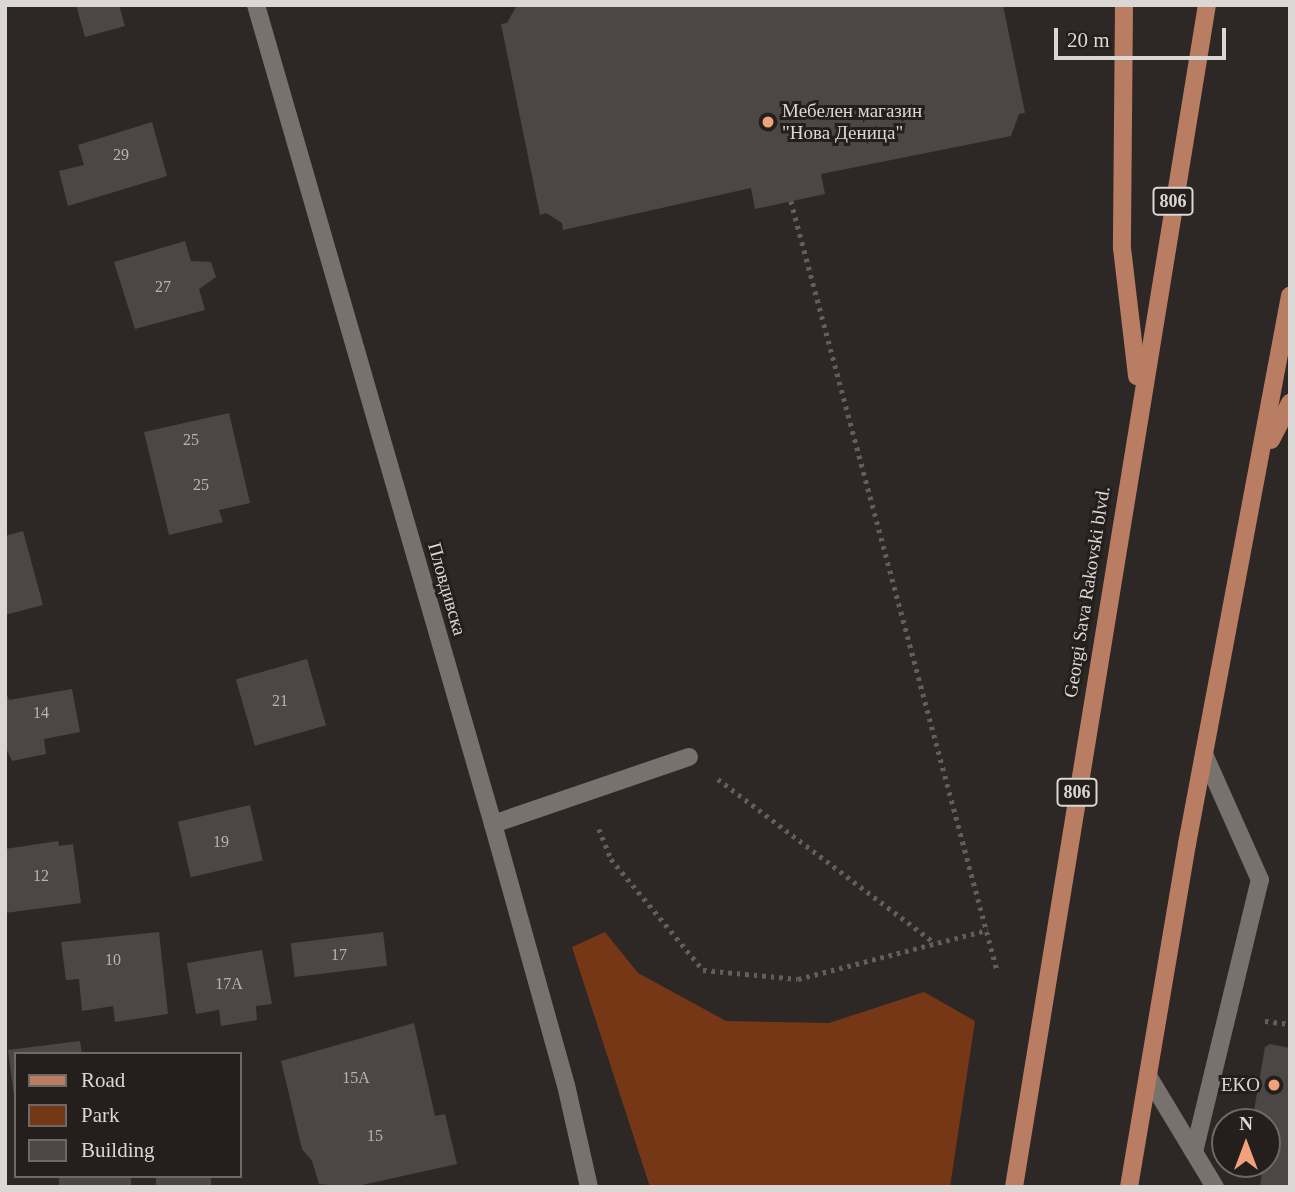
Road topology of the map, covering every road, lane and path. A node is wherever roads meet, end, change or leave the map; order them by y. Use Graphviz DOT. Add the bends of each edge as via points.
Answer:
graph roads {
  1 [pos="256,5"];
  2 [pos="1124,5"];
  3 [pos="1207,5"];
  4 [pos="790,201"];
  5 [pos="1290,296"];
  6 [pos="1139,397"];
  7 [pos="1290,403"];
  8 [pos="1263,455"];
  9 [pos="1204,754"];
  10 [pos="689,757"];
  11 [pos="584,794"];
  12 [pos="493,824"];
  13 [pos="988,930"];
  14 [pos="936,943"];
  15 [pos="997,970"];
  16 [pos="1148,1076"];
  17 [pos="1194,1152"];
  18 [pos="589,1187"];
  19 [pos="1014,1187"];
  20 [pos="1129,1187"];
  21 [pos="1215,1187"];
  1 -- 12 [label="street, Пловдивска"];
  2 -- 6 [label="main road" via="1122,248"];
  3 -- 6 [label="main road, Georgi Sava Rakovski blvd. / 806"];
  4 -- 13 [label="path"];
  5 -- 8 [label="main road"];
  6 -- 19 [label="main road, Georgi Sava Rakovski blvd. / 806"];
  7 -- 8 [label="main road"];
  8 -- 9 [label="main road"];
  9 -- 16 [label="main road"];
  9 -- 17 [label="street" via="1259,880"];
  10 -- 11 [label="street"];
  10 -- 14 [label="path"];
  11 -- 12 [label="street"];
  11 -- 14 [label="path" via="611,859 703,970 798,979"];
  12 -- 18 [label="street, Пловдивска" via="566,1085"];
  13 -- 14 [label="path"];
  13 -- 15 [label="path"];
  16 -- 17 [label="street"];
  16 -- 20 [label="main road"];
  17 -- 21 [label="street"];
}
